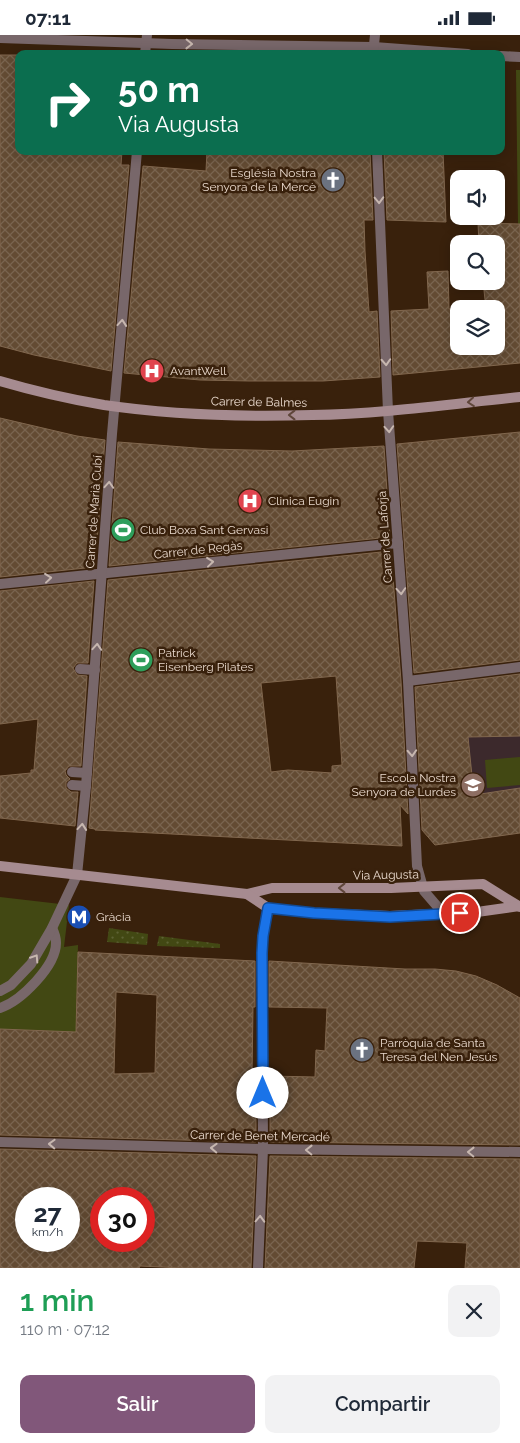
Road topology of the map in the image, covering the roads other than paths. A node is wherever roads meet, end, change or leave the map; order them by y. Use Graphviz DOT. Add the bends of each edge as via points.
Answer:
graph roads {
  1 [pos="375,35"];
  2 [pos="0,39"];
  3 [pos="146,44"];
  4 [pos="341,50"];
  5 [pos="373,50"];
  6 [pos="505,56"];
  7 [pos="520,57"];
  8 [pos="137,155"];
  9 [pos="376,155"];
  10 [pos="0,381"];
  11 [pos="520,397"];
  12 [pos="115,406"];
  13 [pos="388,411"];
  14 [pos="398,543"];
  15 [pos="103,573"];
  16 [pos="0,584"];
  17 [pos="520,667"];
  18 [pos="80,669"];
  19 [pos="95,670"];
  20 [pos="408,681"];
  21 [pos="72,772"];
  22 [pos="87,773"];
  23 [pos="72,785"];
  24 [pos="86,786"];
  25 [pos="0,866"];
  26 [pos="77,875"];
  27 [pos="422,887"];
  28 [pos="247,894"];
  29 [pos="520,906"];
  30 [pos="268,908"];
  31 [pos="443,913"];
  32 [pos="52,927"];
  33 [pos="0,991"];
  34 [pos="0,1008"];
  35 [pos="0,1142"];
  36 [pos="263,1149"];
  37 [pos="520,1152"];
  38 [pos="258,1268"];
  1 -- 5 [label="street"];
  2 -- 3 [label="street"];
  3 -- 4 [label="street, one-way"];
  6 -- 7 [label="street"];
  12 -- 8 [label="street, Carrer de Marià Cubí, one-way"];
  9 -- 13 [label="street, Carrer de Laforja, one-way"];
  10 -- 12 [label="main road, Carrer de Balmes"];
  11 -- 13 [label="main road, Carrer de Balmes, one-way"];
  13 -- 12 [label="main road, Carrer de Balmes, one-way" via="253,415"];
  15 -- 12 [label="street, Carrer de Marià Cubí, one-way"];
  13 -- 14 [label="street, Carrer de Laforja, one-way"];
  15 -- 14 [label="street, Carrer de Regàs, one-way"];
  14 -- 20 [label="street, Carrer de Laforja, one-way"];
  16 -- 15 [label="street, Carrer de Regàs, one-way"];
  19 -- 15 [label="street, Carrer de Marià Cubí, one-way"];
  17 -- 20 [label="street"];
  18 -- 19 [label="street"];
  19 -- 22 [label="street, Carrer de Marià Cubí"];
  20 -- 27 [label="street, Carrer de Laforja, one-way" via="417,859"];
  21 -- 22 [label="street"];
  22 -- 24 [label="street, Carrer de Marià Cubí"];
  23 -- 24 [label="street"];
  26 -- 24 [label="street, Carrer de Marià Cubí, one-way"];
  25 -- 26 [label="main road, Via Augusta"];
  26 -- 28 [label="main road, Via Augusta"];
  26 -- 32 [label="street, Carrer de Marià Cubí"];
  27 -- 28 [label="main road, Via Augusta, one-way" via="272,889"];
  27 -- 29 [label="main road, Via Augusta" via="482,884"];
  27 -- 31 [label="street, Carrer de Laforja"];
  28 -- 30 [label="main road, Via Augusta"];
  29 -- 31 [label="main road, Via Augusta"];
  30 -- 31 [label="main road, Via Augusta" via="390,917"];
  30 -- 36 [label="street" via="262,953"];
  33 -- 32 [label="street, Carrer de Marià Cubí, one-way" via="11,985 32,964"];
  32 -- 34 [label="street" via="56,943 50,962 32,987 15,1002"];
  36 -- 35 [label="street, Carrer de Benet Mercadé, one-way"];
  37 -- 36 [label="street, Carrer de Benet Mercadé, one-way"];
  38 -- 36 [label="street, one-way"];
}
